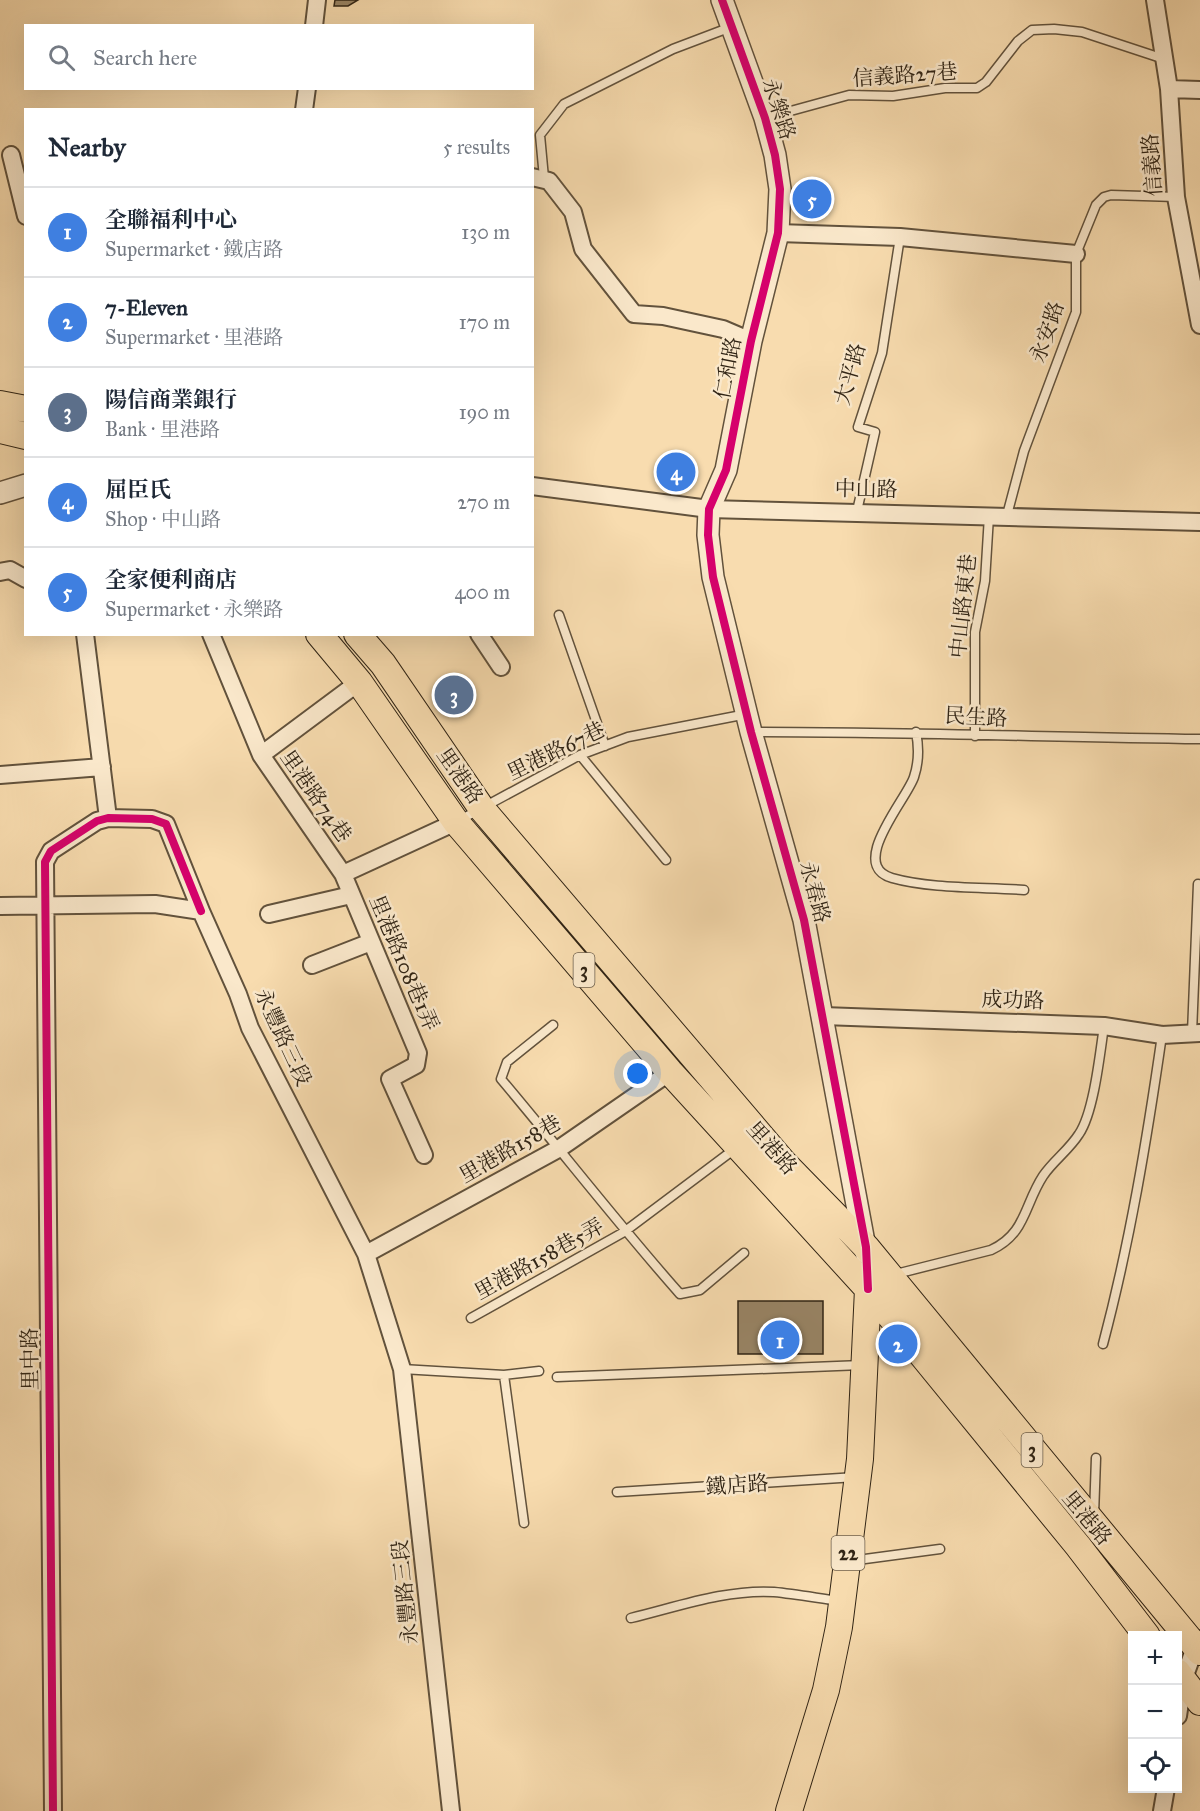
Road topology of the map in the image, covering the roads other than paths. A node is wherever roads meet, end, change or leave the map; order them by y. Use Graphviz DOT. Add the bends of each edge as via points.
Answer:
graph roads {
  1 [pos="317,0"];
  2 [pos="722,0"];
  3 [pos="1155,0"];
  4 [pos="314,24"];
  5 [pos="732,27"];
  6 [pos="1165,59"];
  7 [pos="1169,89"];
  8 [pos="307,90"];
  9 [pos="1200,90"];
  10 [pos="304,108"];
  11 [pos="765,118"];
  12 [pos="11,155"];
  13 [pos="538,178"];
  14 [pos="1176,197"];
  15 [pos="24,208"];
  16 [pos="778,233"];
  17 [pos="900,237"];
  18 [pos="1076,254"];
  19 [pos="1200,324"];
  20 [pos="751,341"];
  21 [pos="0,404"];
  22 [pos="24,409"];
  23 [pos="0,430"];
  24 [pos="24,436"];
  25 [pos="24,486"];
  26 [pos="534,486"];
  27 [pos="0,493"];
  28 [pos="709,509"];
  29 [pos="857,511"];
  30 [pos="989,515"];
  31 [pos="1007,515"];
  32 [pos="1200,522"];
  33 [pos="0,572"];
  34 [pos="24,578"];
  35 [pos="559,615"];
  36 [pos="85,636"];
  37 [pos="212,636"];
  38 [pos="321,636"];
  39 [pos="359,636"];
  40 [pos="480,636"];
  41 [pos="501,667"];
  42 [pos="359,682"];
  43 [pos="749,723"];
  44 [pos="916,732"];
  45 [pos="975,736"];
  46 [pos="1200,739"];
  47 [pos="605,746"];
  48 [pos="261,754"];
  49 [pos="580,755"];
  50 [pos="102,767"];
  51 [pos="0,775"];
  52 [pos="482,809"];
  53 [pos="108,818"];
  54 [pos="456,822"];
  55 [pos="666,860"];
  56 [pos="343,874"];
  57 [pos="1198,884"];
  58 [pos="1024,890"];
  59 [pos="351,895"];
  60 [pos="0,906"];
  61 [pos="44,906"];
  62 [pos="201,911"];
  63 [pos="269,914"];
  64 [pos="371,942"];
  65 [pos="312,965"];
  66 [pos="823,1016"];
  67 [pos="553,1025"];
  68 [pos="1104,1026"];
  69 [pos="1196,1033"];
  70 [pos="1162,1035"];
  71 [pos="670,1072"];
  72 [pos="738,1146"];
  73 [pos="560,1148"];
  74 [pos="424,1155"];
  75 [pos="624,1232"];
  76 [pos="866,1247"];
  77 [pos="744,1252"];
  78 [pos="366,1254"];
  79 [pos="879,1283"];
  80 [pos="471,1318"];
  81 [pos="1103,1344"];
  82 [pos="863,1365"];
  83 [pos="402,1369"];
  84 [pos="539,1371"];
  85 [pos="504,1375"];
  86 [pos="557,1377"];
  87 [pos="1096,1458"];
  88 [pos="857,1477"];
  89 [pos="617,1492"];
  90 [pos="525,1523"];
  91 [pos="1086,1536"];
  92 [pos="940,1549"];
  93 [pos="847,1561"];
  94 [pos="842,1602"];
  95 [pos="631,1618"];
  96 [pos="1145,1631"];
  97 [pos="1199,1644"];
  98 [pos="1182,1674"];
  99 [pos="1182,1680"];
  100 [pos="1200,1702"];
  101 [pos="1165,1793"];
  102 [pos="53,1811"];
  103 [pos="451,1811"];
  104 [pos="789,1811"];
  105 [pos="1162,1811"];
  1 -- 4 [label="street"];
  2 -- 5 [label="street, 永樂路"];
  3 -- 6 [label="street, 信義路"];
  5 -- 11 [label="street, 永樂路"];
  5 -- 13 [label="lane" via="673,49 564,104 540,135"];
  6 -- 7 [label="street, 信義路"];
  6 -- 11 [label="lane, 信義路27巷" via="1082,32 1032,30 977,88 945,88 893,96 849,95"];
  7 -- 9 [label="street"];
  7 -- 14 [label="street, 信義路"];
  8 -- 10 [label="street"];
  11 -- 16 [label="street, 永樂路" via="780,189"];
  12 -- 15 [label="street"];
  13 -- 20 [label="street" via="549,181 573,212 583,249 634,314 723,329"];
  14 -- 18 [label="lane, 永安路" via="1104,197 1096,205"];
  14 -- 19 [label="street, 信義路"];
  16 -- 17 [label="street"];
  16 -- 20 [label="street, 仁和路"];
  17 -- 18 [label="street"];
  17 -- 29 [label="lane, 大平路" via="882,353 858,427 875,432"];
  18 -- 31 [label="lane, 永安路" via="1076,312 1027,442"];
  20 -- 28 [label="street, 仁和路" via="726,470"];
  21 -- 22 [label="main road"];
  23 -- 24 [label="main road"];
  25 -- 27 [label="street"];
  26 -- 28 [label="street, 中山路"];
  28 -- 29 [label="street, 中山路"];
  28 -- 43 [label="street, 永春路" via="713,577"];
  29 -- 30 [label="street, 中山路"];
  30 -- 31 [label="street, 中山路"];
  30 -- 45 [label="lane, 中山路東巷" via="985,581 975,632"];
  31 -- 32 [label="street, 中山路"];
  33 -- 34 [label="street" via="10,570"];
  35 -- 47 [label="lane"];
  36 -- 50 [label="street"];
  37 -- 48 [label="street"];
  38 -- 42 [label="main road, 里港路 / 3"];
  39 -- 52 [label="main road, 里港路 / 3" via="383,664"];
  40 -- 41 [label="street"];
  42 -- 48 [label="street, 里港路74巷"];
  42 -- 54 [label="main road, 里港路 / 3"];
  43 -- 44 [label="lane, 民生路"];
  43 -- 47 [label="lane, 里港路67巷" via="628,737"];
  43 -- 66 [label="street, 永春路" via="804,920"];
  44 -- 45 [label="lane, 民生路"];
  44 -- 58 [label="lane" via="919,747 914,779 877,841 875,861 880,870 890,878"];
  45 -- 46 [label="lane, 民生路"];
  47 -- 49 [label="lane, 里港路67巷"];
  48 -- 56 [label="street, 里港路74巷"];
  49 -- 52 [label="lane, 里港路67巷"];
  49 -- 55 [label="lane"];
  50 -- 51 [label="street"];
  50 -- 53 [label="street"];
  52 -- 54 [label="lane, 里港路67巷"];
  52 -- 76 [label="main road, 里港路 / 3" via="729,1101"];
  53 -- 61 [label="street, 里中路" via="51,851 45,862"];
  53 -- 62 [label="street, 永豐路三段" via="152,819 166,824"];
  54 -- 56 [label="street"];
  54 -- 71 [label="main road, 里港路 / 3"];
  56 -- 59 [label="street, 里港路108巷1弄"];
  57 -- 69 [label="lane"];
  59 -- 63 [label="street"];
  59 -- 64 [label="street, 里港路108巷1弄"];
  60 -- 61 [label="street"];
  61 -- 62 [label="street" via="155,904"];
  61 -- 102 [label="street, 里中路"];
  62 -- 78 [label="street, 永豐路三段" via="250,1028"];
  64 -- 65 [label="street"];
  64 -- 74 [label="street, 里港路108巷1弄" via="418,1053 416,1065 390,1079"];
  66 -- 68 [label="street, 成功路"];
  66 -- 76 [label="street, 永春路"];
  67 -- 73 [label="lane, 里港路158巷5弄" via="507,1062 501,1079"];
  68 -- 70 [label="street, 成功路"];
  68 -- 79 [label="lane" via="1096,1081 1081,1133 1043,1176 1019,1228 991,1250"];
  69 -- 70 [label="street, 成功路"];
  70 -- 81 [label="lane" via="1145,1151 1118,1290"];
  71 -- 72 [label="main road, 里港路 / 3"];
  71 -- 73 [label="street, 里港路158巷"];
  72 -- 75 [label="lane, 里港路158巷5弄"];
  72 -- 79 [label="main road, 里港路 / 3"];
  73 -- 75 [label="lane, 里港路158巷5弄"];
  73 -- 78 [label="street, 里港路158巷"];
  75 -- 77 [label="lane, 里港路158巷5弄" via="680,1294 700,1290"];
  75 -- 80 [label="lane, 里港路158巷5弄"];
  76 -- 79 [label="main road, 里港路 / 3"];
  78 -- 83 [label="street, 永豐路三段"];
  79 -- 82 [label="main road, 22"];
  79 -- 91 [label="main road, 里港路 / 3"];
  82 -- 86 [label="lane"];
  82 -- 88 [label="main road, 22"];
  83 -- 85 [label="lane"];
  83 -- 103 [label="street, 永豐路三段"];
  84 -- 85 [label="lane"];
  85 -- 90 [label="lane"];
  87 -- 91 [label="lane"];
  88 -- 89 [label="lane, 鐵店路"];
  88 -- 93 [label="main road, 22"];
  91 -- 96 [label="main road, 里港路 / 3"];
  91 -- 97 [label="main road, 里港路 / 3"];
  92 -- 93 [label="lane"];
  93 -- 94 [label="main road, 22"];
  94 -- 95 [label="lane" via="752,1593"];
  94 -- 104 [label="main road, 22" via="826,1690"];
  97 -- 98 [label="street"];
  99 -- 100 [label="main road"];
  101 -- 105 [label="street"];
}
